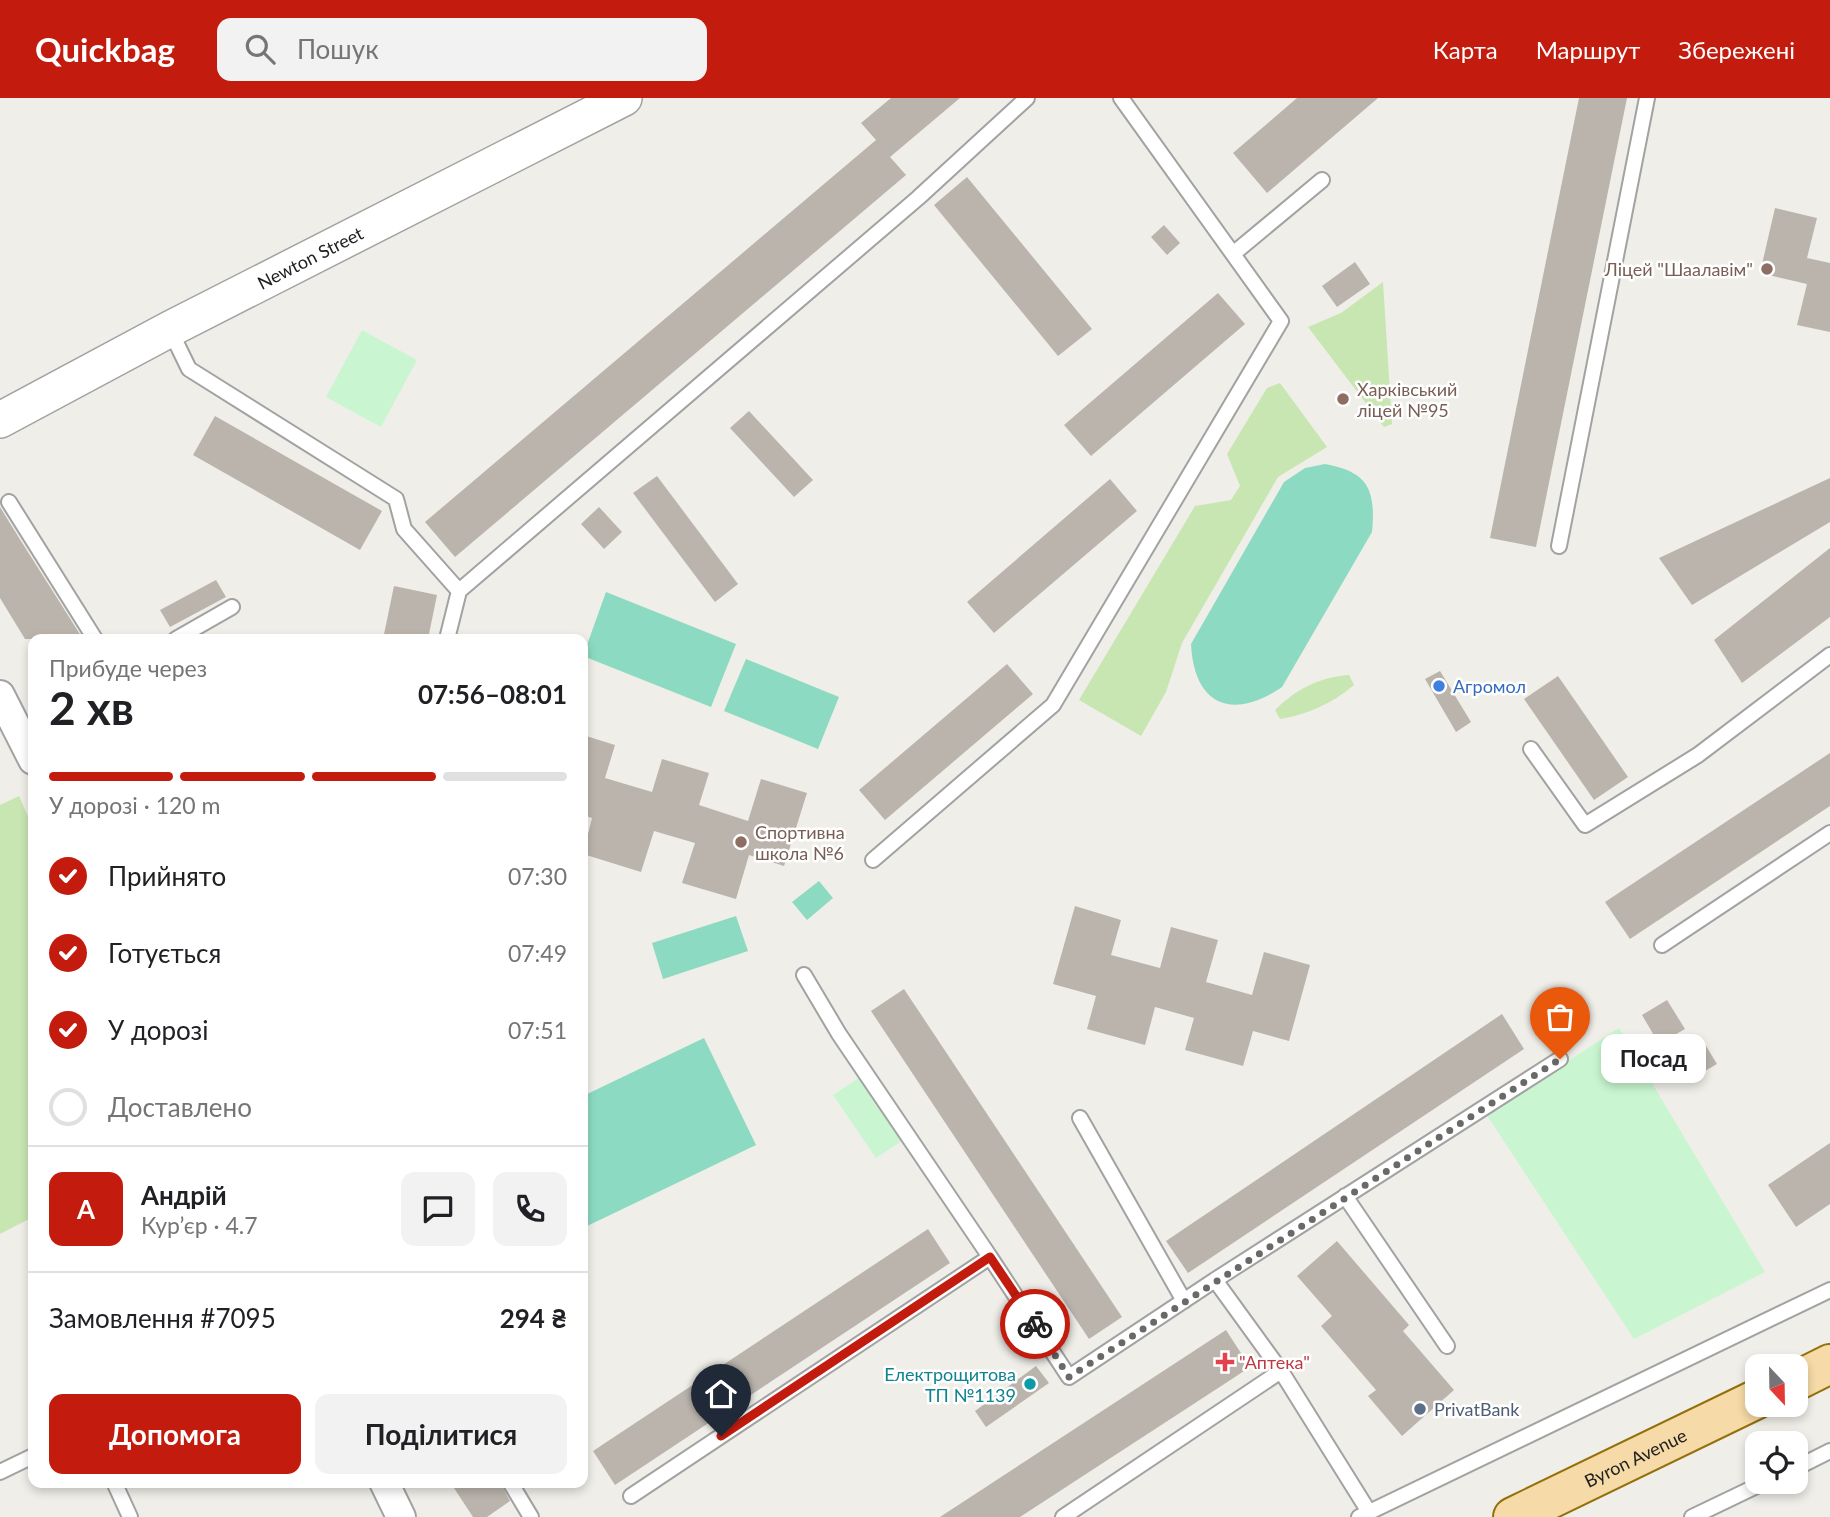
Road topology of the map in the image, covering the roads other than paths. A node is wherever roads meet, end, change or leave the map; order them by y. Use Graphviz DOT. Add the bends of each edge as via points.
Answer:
graph roads {
  1 [pos="624,98"];
  2 [pos="1027,98"];
  3 [pos="1121,98"];
  4 [pos="1647,98"];
  5 [pos="1322,180"];
  6 [pos="1233,254"];
  7 [pos="170,329"];
  8 [pos="0,421"];
  9 [pos="9,502"];
  10 [pos="1559,546"];
  11 [pos="459,591"];
  12 [pos="232,607"];
  13 [pos="91,634"];
  14 [pos="185,634"];
  15 [pos="448,634"];
  16 [pos="1830,655"];
  17 [pos="0,695"];
  18 [pos="6,724"];
  19 [pos="1531,749"];
  20 [pos="28,753"];
  21 [pos="1830,834"];
  22 [pos="873,860"];
  23 [pos="1662,945"];
  24 [pos="804,975"];
  25 [pos="1560,1059"];
  26 [pos="1080,1118"];
  27 [pos="1345,1196"];
  28 [pos="990,1257"];
  29 [pos="1216,1280"];
  30 [pos="1830,1290"];
  31 [pos="1184,1301"];
  32 [pos="1447,1346"];
  33 [pos="1830,1364"];
  34 [pos="1281,1371"];
  35 [pos="1808,1375"];
  36 [pos="1745,1405"];
  37 [pos="1830,1451"];
  38 [pos="28,1458"];
  39 [pos="1808,1462"];
  40 [pos="0,1472"];
  41 [pos="117,1488"];
  42 [pos="387,1488"];
  43 [pos="514,1488"];
  44 [pos="1745,1492"];
  45 [pos="631,1496"];
  46 [pos="1364,1515"];
  47 [pos="1521,1515"];
  48 [pos="130,1517"];
  49 [pos="401,1517"];
  50 [pos="531,1517"];
  51 [pos="1063,1517"];
  52 [pos="1692,1517"];
  1 -- 7 [label="street, Newton Street"];
  2 -- 11 [label="lane" via="918,198"];
  3 -- 6 [label="lane"];
  4 -- 10 [label="lane"];
  5 -- 6 [label="lane"];
  6 -- 22 [label="lane" via="1281,321 1053,705"];
  7 -- 8 [label="street, Newton Street"];
  7 -- 11 [label="lane" via="189,369 396,499 404,529"];
  9 -- 13 [label="lane"];
  11 -- 15 [label="lane"];
  12 -- 14 [label="lane"];
  16 -- 19 [label="lane" via="1698,755 1584,825"];
  17 -- 18 [label="street"];
  18 -- 20 [label="street"];
  21 -- 23 [label="lane"];
  24 -- 28 [label="lane"];
  25 -- 27 [label="lane"];
  26 -- 31 [label="lane"];
  27 -- 29 [label="lane"];
  27 -- 32 [label="lane"];
  28 -- 31 [label="lane" via="1069,1377"];
  28 -- 45 [label="lane"];
  29 -- 31 [label="lane"];
  29 -- 34 [label="lane"];
  30 -- 46 [label="lane"];
  33 -- 35 [label="main road"];
  34 -- 46 [label="lane"];
  34 -- 51 [label="lane"];
  36 -- 47 [label="main road, Byron Avenue"];
  37 -- 39 [label="lane"];
  38 -- 40 [label="lane"];
  41 -- 48 [label="lane"];
  42 -- 49 [label="street"];
  43 -- 50 [label="lane"];
  44 -- 52 [label="lane"];
}
